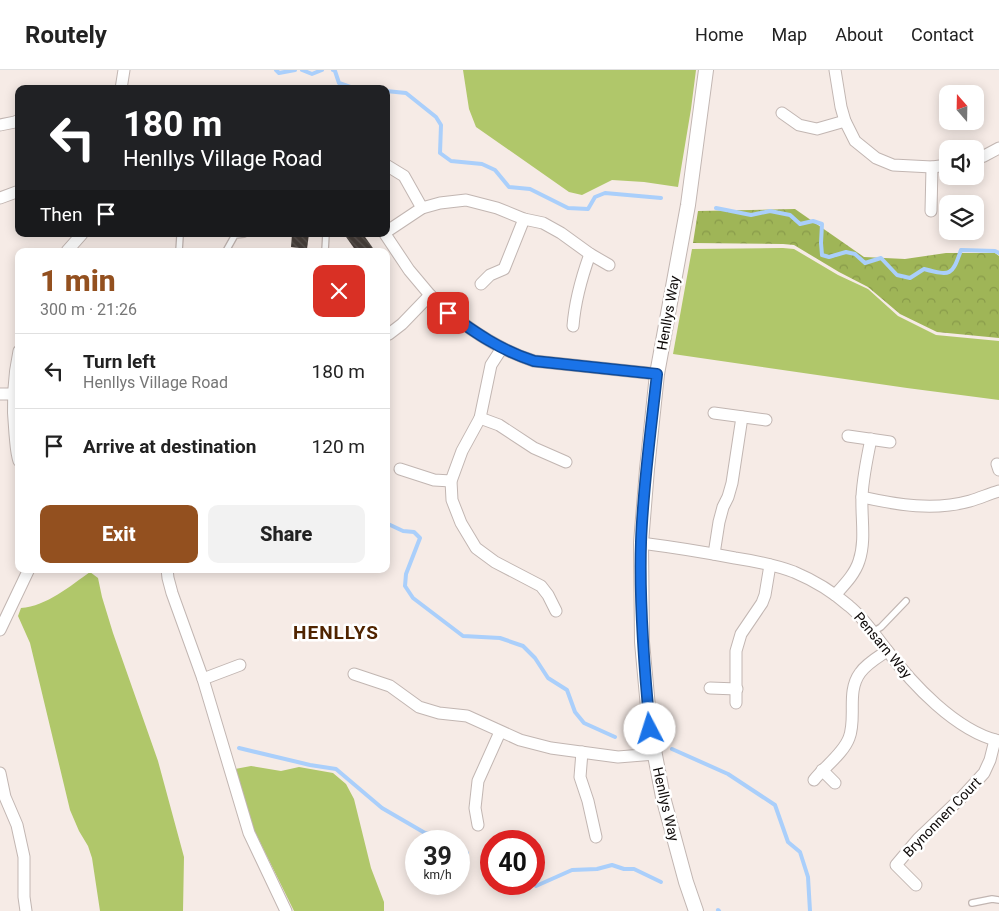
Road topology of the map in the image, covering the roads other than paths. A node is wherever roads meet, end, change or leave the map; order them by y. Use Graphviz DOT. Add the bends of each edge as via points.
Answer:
graph roads {
  1 [pos="124,70"];
  2 [pos="706,70"];
  3 [pos="835,70"];
  4 [pos="122,85"];
  5 [pos="782,112"];
  6 [pos="845,121"];
  7 [pos="15,122"];
  8 [pos="0,125"];
  9 [pos="999,148"];
  10 [pos="984,156"];
  11 [pos="939,166"];
  12 [pos="390,167"];
  13 [pos="932,167"];
  14 [pos="15,192"];
  15 [pos="0,198"];
  16 [pos="422,208"];
  17 [pos="931,211"];
  18 [pos="524,219"];
  19 [pos="390,230"];
  20 [pos="79,237"];
  21 [pos="388,237"];
  22 [pos="70,248"];
  23 [pos="590,254"];
  24 [pos="609,265"];
  25 [pos="481,284"];
  26 [pos="430,295"];
  27 [pos="573,326"];
  28 [pos="390,332"];
  29 [pos="502,348"];
  30 [pos="15,369"];
  31 [pos="657,374"];
  32 [pos="0,394"];
  33 [pos="12,394"];
  34 [pos="714,413"];
  35 [pos="742,416"];
  36 [pos="480,418"];
  37 [pos="766,420"];
  38 [pos="15,436"];
  39 [pos="848,436"];
  40 [pos="871,439"];
  41 [pos="890,442"];
  42 [pos="566,462"];
  43 [pos="400,468"];
  44 [pos="451,481"];
  45 [pos="999,491"];
  46 [pos="862,497"];
  47 [pos="641,543"];
  48 [pos="714,554"];
  49 [pos="770,565"];
  50 [pos="26,573"];
  51 [pos="168,573"];
  52 [pos="835,595"];
  53 [pos="906,601"];
  54 [pos="556,611"];
  55 [pos="0,630"];
  56 [pos="873,632"];
  57 [pos="887,651"];
  58 [pos="240,665"];
  59 [pos="354,674"];
  60 [pos="203,679"];
  61 [pos="710,688"];
  62 [pos="737,688"];
  63 [pos="736,702"];
  64 [pos="500,732"];
  65 [pos="997,741"];
  66 [pos="582,752"];
  67 [pos="655,754"];
  68 [pos="822,770"];
  69 [pos="0,773"];
  70 [pos="814,780"];
  71 [pos="835,783"];
  72 [pos="478,825"];
  73 [pos="596,837"];
  74 [pos="916,885"];
  75 [pos="999,900"];
  76 [pos="972,903"];
  77 [pos="26,911"];
  78 [pos="286,911"];
  79 [pos="696,911"];
  1 -- 4 [label="street"];
  2 -- 31 [label="street, Henllys Way" via="688,205"];
  3 -- 6 [label="street"];
  5 -- 6 [label="street" via="798,124 817,129"];
  6 -- 13 [label="street" via="855,141 876,158 893,165"];
  7 -- 8 [label="street"];
  9 -- 10 [label="street"];
  11 -- 13 [label="street"];
  12 -- 16 [label="street" via="404,176"];
  13 -- 17 [label="street"];
  14 -- 15 [label="street"];
  16 -- 18 [label="street" via="466,200"];
  16 -- 19 [label="street"];
  18 -- 23 [label="street" via="543,223"];
  18 -- 25 [label="street" via="504,269 490,275"];
  20 -- 22 [label="street"];
  21 -- 26 [label="street" via="409,270"];
  23 -- 24 [label="street"];
  23 -- 27 [label="street" via="574,307"];
  26 -- 28 [label="street"];
  26 -- 29 [label="street" via="448,313"];
  29 -- 31 [label="street" via="534,361"];
  29 -- 36 [label="street" via="490,365"];
  30 -- 33 [label="street"];
  31 -- 47 [label="street, Henllys Way"];
  32 -- 33 [label="street"];
  33 -- 38 [label="street"];
  34 -- 35 [label="street"];
  35 -- 37 [label="street"];
  35 -- 48 [label="street" via="732,483 719,522"];
  36 -- 42 [label="street"];
  36 -- 44 [label="street" via="462,451"];
  39 -- 40 [label="street"];
  40 -- 41 [label="street"];
  40 -- 46 [label="street"];
  43 -- 44 [label="street" via="434,480"];
  44 -- 54 [label="street" via="452,500 460,524 476,548 541,586"];
  45 -- 46 [label="street" via="941,506 889,503"];
  46 -- 52 [label="street" via="863,550 852,575"];
  47 -- 48 [label="street, Pensarn Way"];
  47 -- 67 [label="street, Henllys Way" via="643,650"];
  48 -- 49 [label="street, Pensarn Way"];
  49 -- 52 [label="street, Pensarn Way" via="794,572"];
  49 -- 62 [label="street" via="766,595 741,634 736,651"];
  50 -- 55 [label="street"];
  51 -- 60 [label="street"];
  52 -- 56 [label="street, Pensarn Way" via="850,606"];
  53 -- 56 [label="lane"];
  56 -- 57 [label="street, Pensarn Way"];
  57 -- 65 [label="street, Pensarn Way" via="949,715"];
  57 -- 68 [label="street" via="859,674 853,691 850,737"];
  58 -- 60 [label="street"];
  59 -- 64 [label="street" via="390,686 419,707 466,716"];
  60 -- 78 [label="street" via="248,833"];
  61 -- 62 [label="street"];
  62 -- 63 [label="street"];
  64 -- 66 [label="street" via="551,748"];
  64 -- 72 [label="street" via="478,781 475,808"];
  65 -- 74 [label="street, Brynonnen Court" via="984,772 892,869"];
  66 -- 67 [label="street" via="618,757"];
  66 -- 73 [label="street" via="580,777"];
  67 -- 79 [label="street, Henllys Way" via="672,832"];
  68 -- 70 [label="street"];
  68 -- 71 [label="street"];
  69 -- 77 [label="street" via="24,857"];
  75 -- 76 [label="lane"];
}
